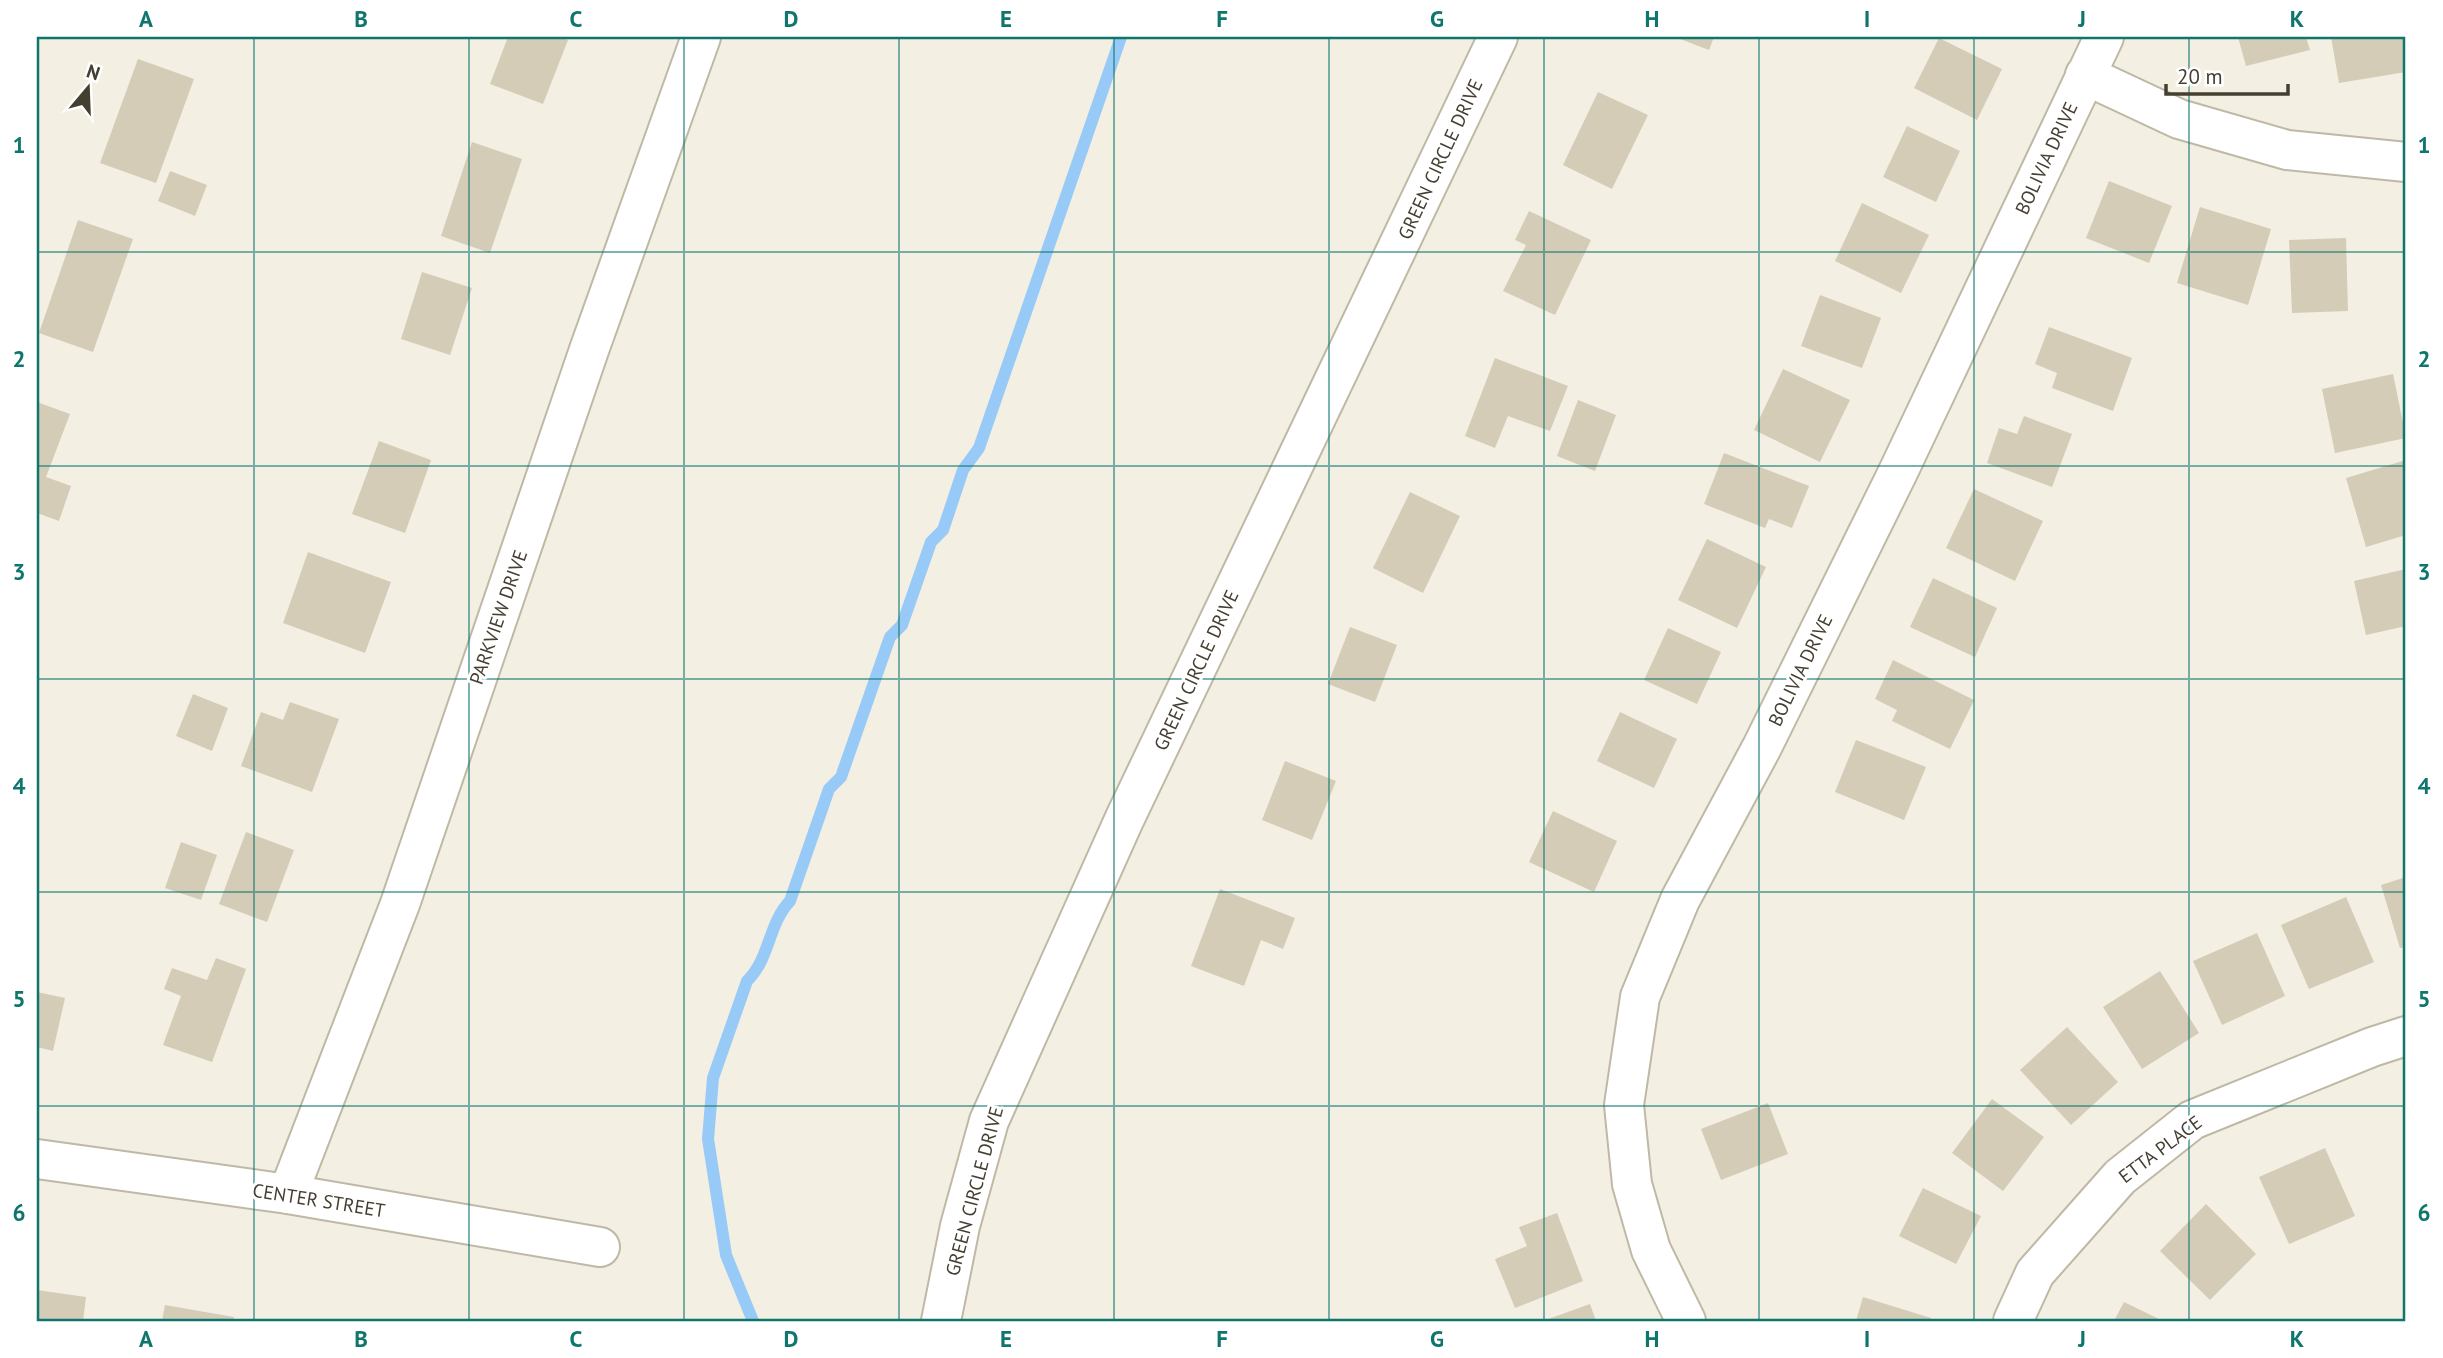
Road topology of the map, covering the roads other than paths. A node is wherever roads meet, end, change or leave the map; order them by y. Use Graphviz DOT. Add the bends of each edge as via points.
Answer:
graph roads {
  1 [pos="701,37"];
  2 [pos="1498,37"];
  3 [pos="2104,37"];
  4 [pos="2085,75"];
  5 [pos="2406,162"];
  6 [pos="2406,1037"];
  7 [pos="37,1159"];
  8 [pos="288,1194"];
  9 [pos="600,1247"];
  10 [pos="941,1321"];
  11 [pos="1686,1321"];
  12 [pos="2013,1321"];
  1 -- 8 [label="street, PARKVIEW DRIVE" via="400,904"];
  2 -- 10 [label="street, GREEN CIRCLE DRIVE" via="1124,820 989,1121 960,1226"];
  3 -- 4 [label="street, BOLIVIA DRIVE"];
  4 -- 5 [label="street" via="2179,119 2287,150"];
  4 -- 11 [label="street, BOLIVIA DRIVE" via="1898,472 1762,747 1680,900 1640,997 1624,1105 1632,1184 1651,1250"];
  6 -- 12 [label="street, ETTA PLACE" via="2192,1120 2111,1186 2035,1273"];
  7 -- 8 [label="street, CENTER STREET"];
  8 -- 9 [label="street, CENTER STREET"];
}
